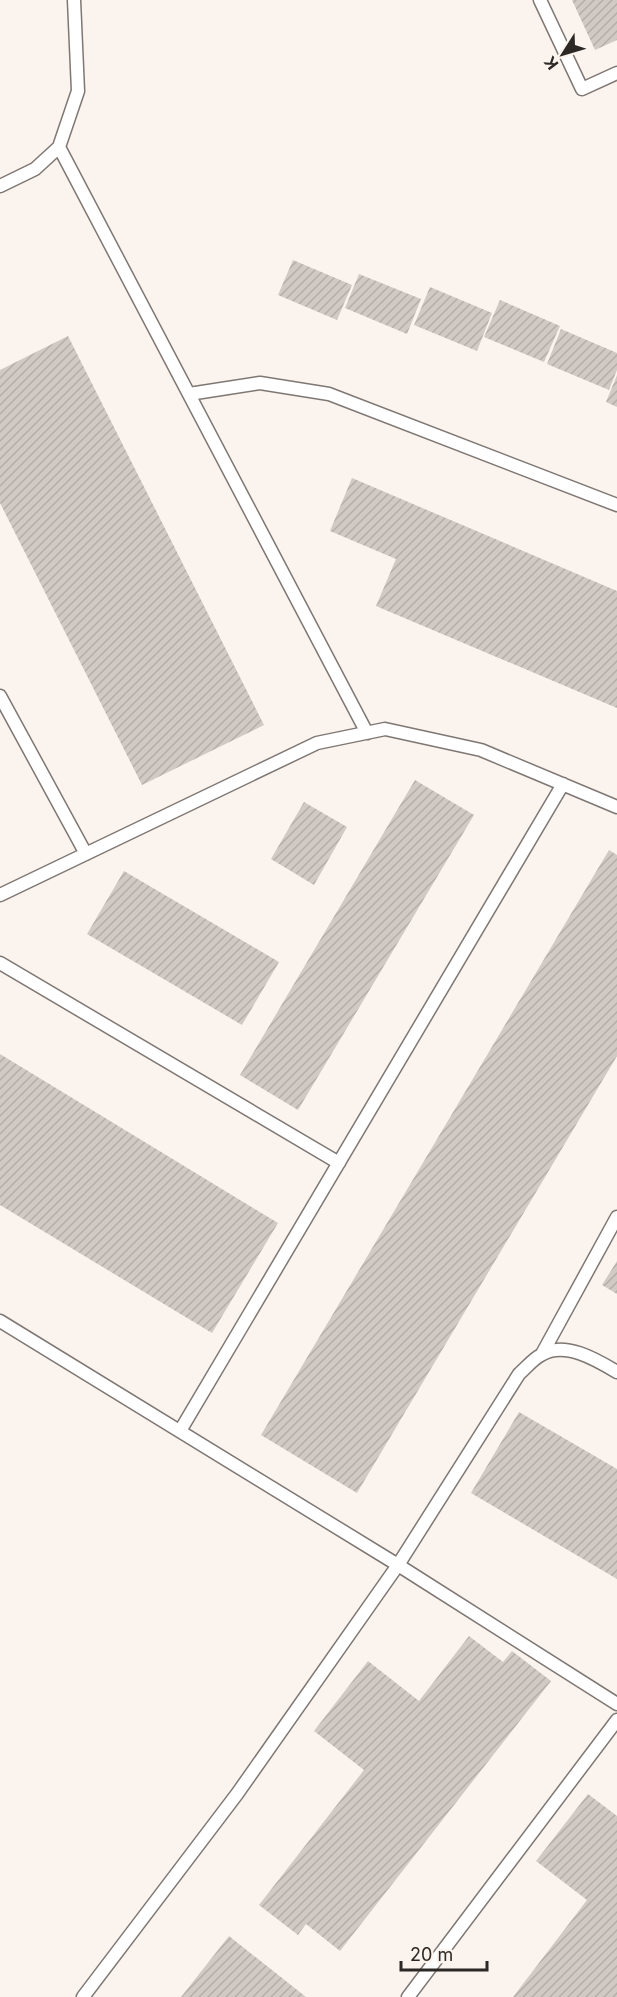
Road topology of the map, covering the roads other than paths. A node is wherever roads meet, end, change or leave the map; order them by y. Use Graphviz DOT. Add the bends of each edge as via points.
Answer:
graph roads {
  1 [pos="74,0"];
  2 [pos="540,0"];
  3 [pos="617,73"];
  4 [pos="59,147"];
  5 [pos="0,186"];
  6 [pos="189,394"];
  7 [pos="617,505"];
  8 [pos="0,696"];
  9 [pos="366,733"];
  10 [pos="563,784"];
  11 [pos="617,807"];
  12 [pos="86,854"];
  13 [pos="0,895"];
  14 [pos="0,963"];
  15 [pos="339,1163"];
  16 [pos="617,1217"];
  17 [pos="0,1321"];
  18 [pos="542,1354"];
  19 [pos="617,1372"];
  20 [pos="180,1431"];
  21 [pos="398,1565"];
  22 [pos="617,1704"];
  23 [pos="617,1720"];
  24 [pos="83,1997"];
  25 [pos="408,1997"];
  1 -- 4 [label="lane" via="78,91"];
  2 -- 3 [label="lane" via="582,89"];
  4 -- 5 [label="lane" via="35,169"];
  4 -- 6 [label="lane"];
  6 -- 7 [label="lane" via="260,383 329,394"];
  6 -- 9 [label="lane"];
  8 -- 12 [label="lane"];
  9 -- 10 [label="lane" via="385,729 482,750"];
  9 -- 12 [label="lane" via="317,743"];
  10 -- 11 [label="lane"];
  10 -- 15 [label="lane"];
  12 -- 13 [label="lane"];
  14 -- 15 [label="lane"];
  15 -- 20 [label="lane"];
  16 -- 18 [label="lane"];
  17 -- 20 [label="lane"];
  18 -- 19 [label="lane" via="561,1349 593,1357"];
  18 -- 21 [label="lane" via="519,1374"];
  20 -- 21 [label="lane"];
  21 -- 22 [label="lane"];
  21 -- 24 [label="lane" via="237,1794"];
  23 -- 25 [label="lane"];
}
